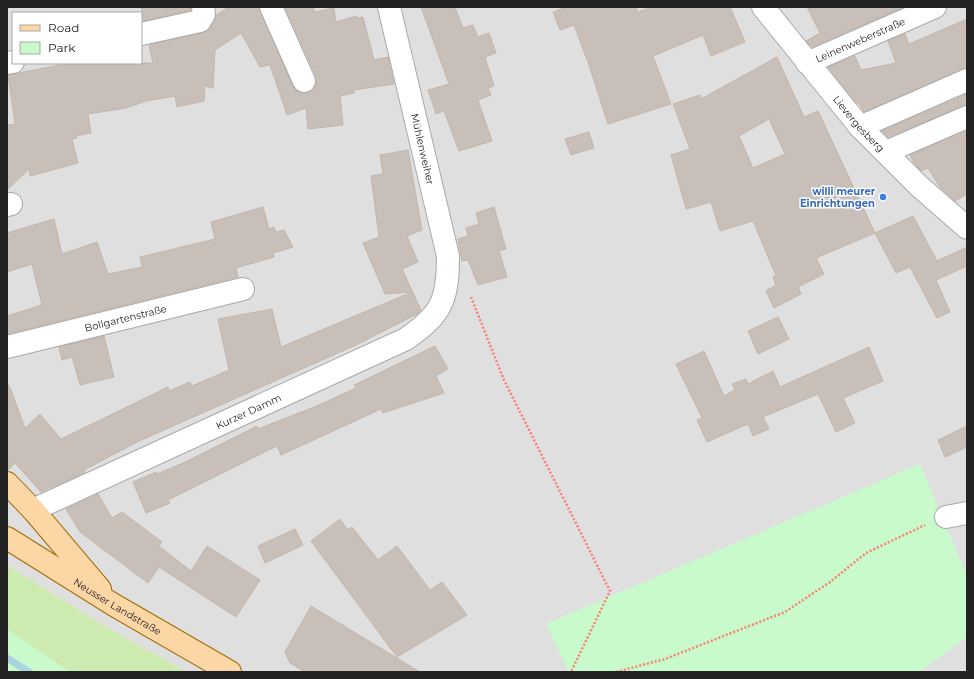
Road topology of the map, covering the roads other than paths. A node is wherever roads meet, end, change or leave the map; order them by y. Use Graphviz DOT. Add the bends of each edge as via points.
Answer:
graph roads {
  1 [pos="203,7"];
  2 [pos="271,7"];
  3 [pos="390,7"];
  4 [pos="763,7"];
  5 [pos="935,7"];
  6 [pos="142,34"];
  7 [pos="807,63"];
  8 [pos="967,80"];
  9 [pos="304,81"];
  10 [pos="967,117"];
  11 [pos="860,128"];
  12 [pos="886,152"];
  13 [pos="967,228"];
  14 [pos="243,289"];
  15 [pos="446,292"];
  16 [pos="7,347"];
  17 [pos="7,483"];
  18 [pos="33,510"];
  19 [pos="967,512"];
  20 [pos="946,517"];
  21 [pos="7,538"];
  22 [pos="114,605"];
  23 [pos="230,672"];
  1 -- 6 [label="street" via="204,14 200,21"];
  2 -- 9 [label="street"];
  3 -- 15 [label="street, Mühlenweiher" via="448,256"];
  4 -- 7 [label="street, Lievergesberg"];
  5 -- 7 [label="street, Leinenweberstraße"];
  7 -- 11 [label="street, Lievergesberg"];
  8 -- 11 [label="street"];
  10 -- 12 [label="street"];
  11 -- 12 [label="street, Lievergesberg"];
  12 -- 13 [label="street, Lievergesberg" via="919,186"];
  14 -- 16 [label="street, Bollgartenstraße"];
  15 -- 18 [label="street, Kurzer Damm" via="427,324 406,339"];
  17 -- 18 [label="main road"];
  18 -- 22 [label="main road"];
  19 -- 20 [label="street"];
  21 -- 22 [label="main road, Neusser Landstraße"];
  22 -- 23 [label="main road, Neusser Landstraße"];
}
